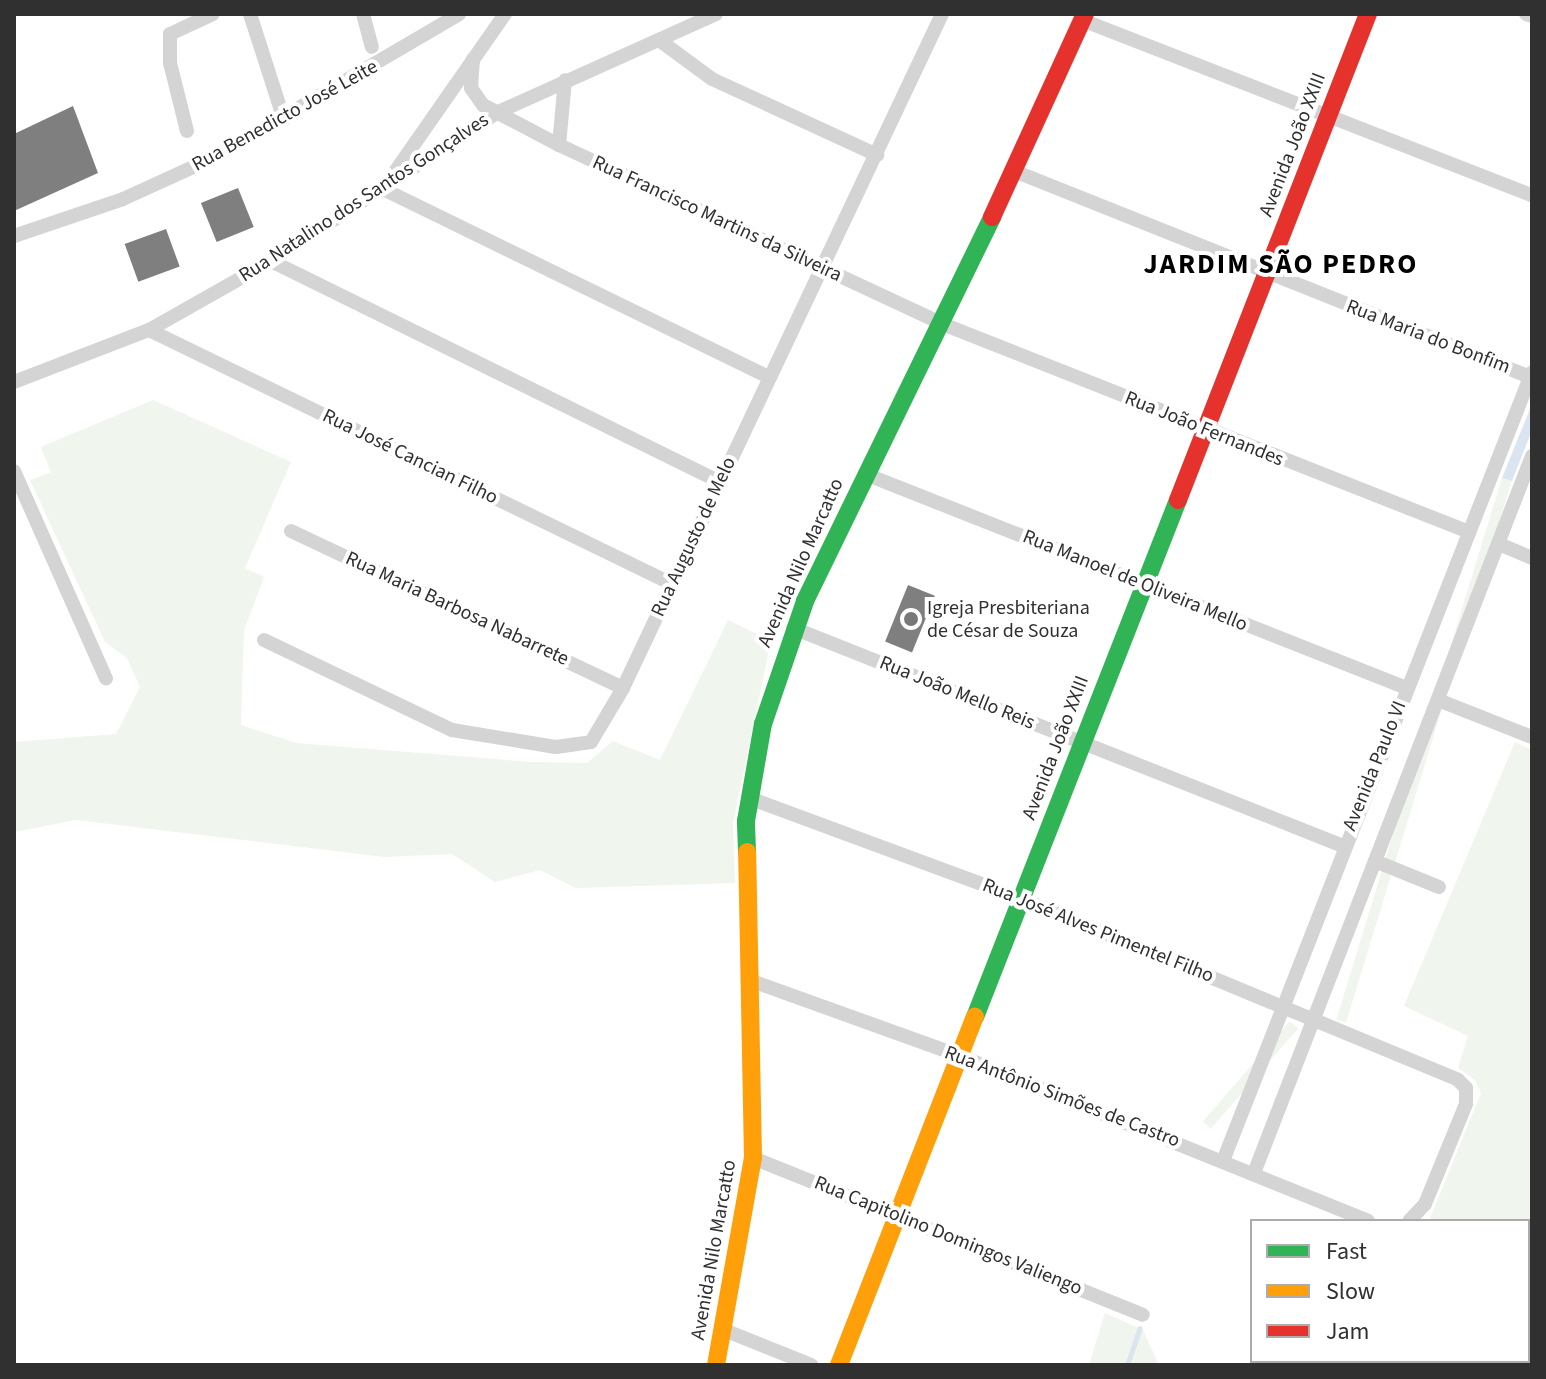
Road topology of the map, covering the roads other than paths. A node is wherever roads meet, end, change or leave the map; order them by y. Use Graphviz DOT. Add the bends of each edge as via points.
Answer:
graph roads {
  1 [pos="213,14"];
  2 [pos="250,14"];
  3 [pos="363,14"];
  4 [pos="459,14"];
  5 [pos="505,14"];
  6 [pos="716,14"];
  7 [pos="1368,14"];
  8 [pos="1526,14"];
  9 [pos="938,16"];
  10 [pos="1532,16"];
  11 [pos="1084,17"];
  12 [pos="659,40"];
  13 [pos="372,47"];
  14 [pos="473,59"];
  15 [pos="565,80"];
  16 [pos="471,88"];
  17 [pos="452,92"];
  18 [pos="496,113"];
  19 [pos="1328,115"];
  20 [pos="284,120"];
  21 [pos="187,131"];
  22 [pos="559,145"];
  23 [pos="877,155"];
  24 [pos="1014,171"];
  25 [pos="383,189"];
  26 [pos="1532,195"];
  27 [pos="14,236"];
  28 [pos="271,261"];
  29 [pos="821,267"];
  30 [pos="1267,274"];
  31 [pos="940,323"];
  32 [pos="149,330"];
  33 [pos="1531,374"];
  34 [pos="769,377"];
  35 [pos="14,382"];
  36 [pos="1205,431"];
  37 [pos="1532,456"];
  38 [pos="14,471"];
  39 [pos="865,474"];
  40 [pos="720,482"];
  41 [pos="291,531"];
  42 [pos="1469,532"];
  43 [pos="1499,544"];
  44 [pos="1532,558"];
  45 [pos="672,584"];
  46 [pos="1143,585"];
  47 [pos="793,628"];
  48 [pos="264,640"];
  49 [pos="106,679"];
  50 [pos="623,688"];
  51 [pos="1407,688"];
  52 [pos="1438,700"];
  53 [pos="1532,737"];
  54 [pos="1081,742"];
  55 [pos="749,798"];
  56 [pos="1343,846"];
  57 [pos="1375,861"];
  58 [pos="1439,887"];
  59 [pos="1022,899"];
  60 [pos="752,981"];
  61 [pos="1280,1005"];
  62 [pos="1312,1018"];
  63 [pos="960,1056"];
  64 [pos="753,1158"];
  65 [pos="1223,1161"];
  66 [pos="1254,1173"];
  67 [pos="899,1216"];
  68 [pos="1363,1219"];
  69 [pos="1411,1219"];
  70 [pos="1143,1315"];
  71 [pos="724,1330"];
  72 [pos="716,1365"];
  73 [pos="811,1365"];
  74 [pos="839,1365"];
  1 -- 21 [label="street" via="170,34 170,63"];
  2 -- 20 [label="street"];
  3 -- 13 [label="street"];
  4 -- 20 [label="street, Rua Benedicto José Leite"];
  5 -- 14 [label="street"];
  6 -- 12 [label="street, Rua Natalino dos Santos Gonçalves"];
  7 -- 19 [label="street, Avenida João XXIII"];
  8 -- 10 [label="street"];
  9 -- 23 [label="street, Rua Augusto de Melo"];
  11 -- 19 [label="street"];
  11 -- 24 [label="street, Avenida Nilo Marcatto"];
  12 -- 15 [label="street, Rua Natalino dos Santos Gonçalves"];
  12 -- 23 [label="street" via="712,79"];
  14 -- 16 [label="street"];
  14 -- 17 [label="street"];
  15 -- 18 [label="street, Rua Natalino dos Santos Gonçalves"];
  15 -- 22 [label="street"];
  16 -- 17 [label="street"];
  16 -- 18 [label="street, Rua Francisco Martins da Silveira"];
  17 -- 25 [label="street"];
  18 -- 22 [label="street, Rua Francisco Martins da Silveira"];
  18 -- 25 [label="street, Rua Natalino dos Santos Gonçalves"];
  19 -- 26 [label="street"];
  19 -- 30 [label="street, Avenida João XXIII"];
  20 -- 27 [label="street, Rua Benedicto José Leite" via="134,195"];
  22 -- 29 [label="street, Rua Francisco Martins da Silveira"];
  23 -- 29 [label="street, Rua Augusto de Melo"];
  24 -- 30 [label="street, Rua Maria do Bonfim"];
  24 -- 31 [label="street, Avenida Nilo Marcatto"];
  25 -- 28 [label="street, Rua Natalino dos Santos Gonçalves"];
  25 -- 34 [label="street"];
  28 -- 32 [label="street, Rua Natalino dos Santos Gonçalves"];
  28 -- 40 [label="street"];
  29 -- 31 [label="street, Rua Francisco Martins da Silveira"];
  29 -- 34 [label="street, Rua Augusto de Melo"];
  30 -- 33 [label="street, Rua Maria do Bonfim"];
  30 -- 36 [label="street, Avenida João XXIII"];
  31 -- 36 [label="street, Rua João Fernandes"];
  31 -- 39 [label="street, Avenida Nilo Marcatto"];
  32 -- 35 [label="street, Rua Natalino dos Santos Gonçalves"];
  32 -- 45 [label="street, Rua José Cancian Filho"];
  33 -- 42 [label="street, Avenida Paulo VI"];
  34 -- 40 [label="street, Rua Augusto de Melo"];
  36 -- 42 [label="street, Rua João Fernandes"];
  36 -- 46 [label="street, Avenida João XXIII"];
  37 -- 43 [label="street, Avenida Paulo VI"];
  38 -- 49 [label="street"];
  39 -- 46 [label="street, Rua Manoel de Oliveira Mello"];
  39 -- 47 [label="street, Avenida Nilo Marcatto"];
  40 -- 45 [label="street, Rua Augusto de Melo"];
  41 -- 50 [label="street, Rua Maria Barbosa Nabarrete"];
  42 -- 51 [label="street, Avenida Paulo VI"];
  43 -- 44 [label="street"];
  43 -- 52 [label="street, Avenida Paulo VI"];
  45 -- 50 [label="street, Rua Augusto de Melo"];
  46 -- 51 [label="street, Rua Manoel de Oliveira Mello"];
  46 -- 54 [label="street, Avenida João XXIII"];
  47 -- 54 [label="street, Rua João Mello Reis"];
  47 -- 55 [label="street, Avenida Nilo Marcatto" via="763,724"];
  48 -- 50 [label="street, Rua Augusto de Melo" via="452,730 556,747 591,742"];
  51 -- 56 [label="street, Avenida Paulo VI"];
  52 -- 53 [label="street"];
  52 -- 57 [label="street, Avenida Paulo VI"];
  54 -- 56 [label="street, Rua João Mello Reis"];
  54 -- 59 [label="street, Avenida João XXIII"];
  55 -- 59 [label="street, Rua José Alves Pimentel Filho"];
  55 -- 60 [label="street, Avenida Nilo Marcatto"];
  56 -- 61 [label="street, Avenida Paulo VI"];
  57 -- 58 [label="street"];
  57 -- 62 [label="street, Avenida Paulo VI"];
  59 -- 61 [label="street, Rua José Alves Pimentel Filho"];
  59 -- 63 [label="street, Avenida João XXIII"];
  60 -- 63 [label="street, Rua Antônio Simões de Castro"];
  60 -- 64 [label="street, Avenida Nilo Marcatto"];
  61 -- 62 [label="street, Rua José Alves Pimentel Filho"];
  61 -- 65 [label="street, Avenida Paulo VI"];
  62 -- 66 [label="street, Avenida Paulo VI"];
  62 -- 69 [label="street, Rua José Alves Pimentel Filho" via="1444,1073 1466,1088 1466,1104 1425,1204"];
  63 -- 65 [label="street, Rua Antônio Simões de Castro"];
  63 -- 67 [label="street, Avenida João XXIII"];
  64 -- 67 [label="street, Rua Capitolino Domingos Valiengo"];
  64 -- 71 [label="street, Avenida Nilo Marcatto"];
  65 -- 66 [label="street, Rua Antônio Simões de Castro"];
  66 -- 68 [label="street, Rua Antônio Simões de Castro"];
  67 -- 70 [label="street, Rua Capitolino Domingos Valiengo"];
  67 -- 74 [label="street, Avenida João XXIII"];
  71 -- 72 [label="street, Avenida Nilo Marcatto"];
  71 -- 73 [label="street"];
}
